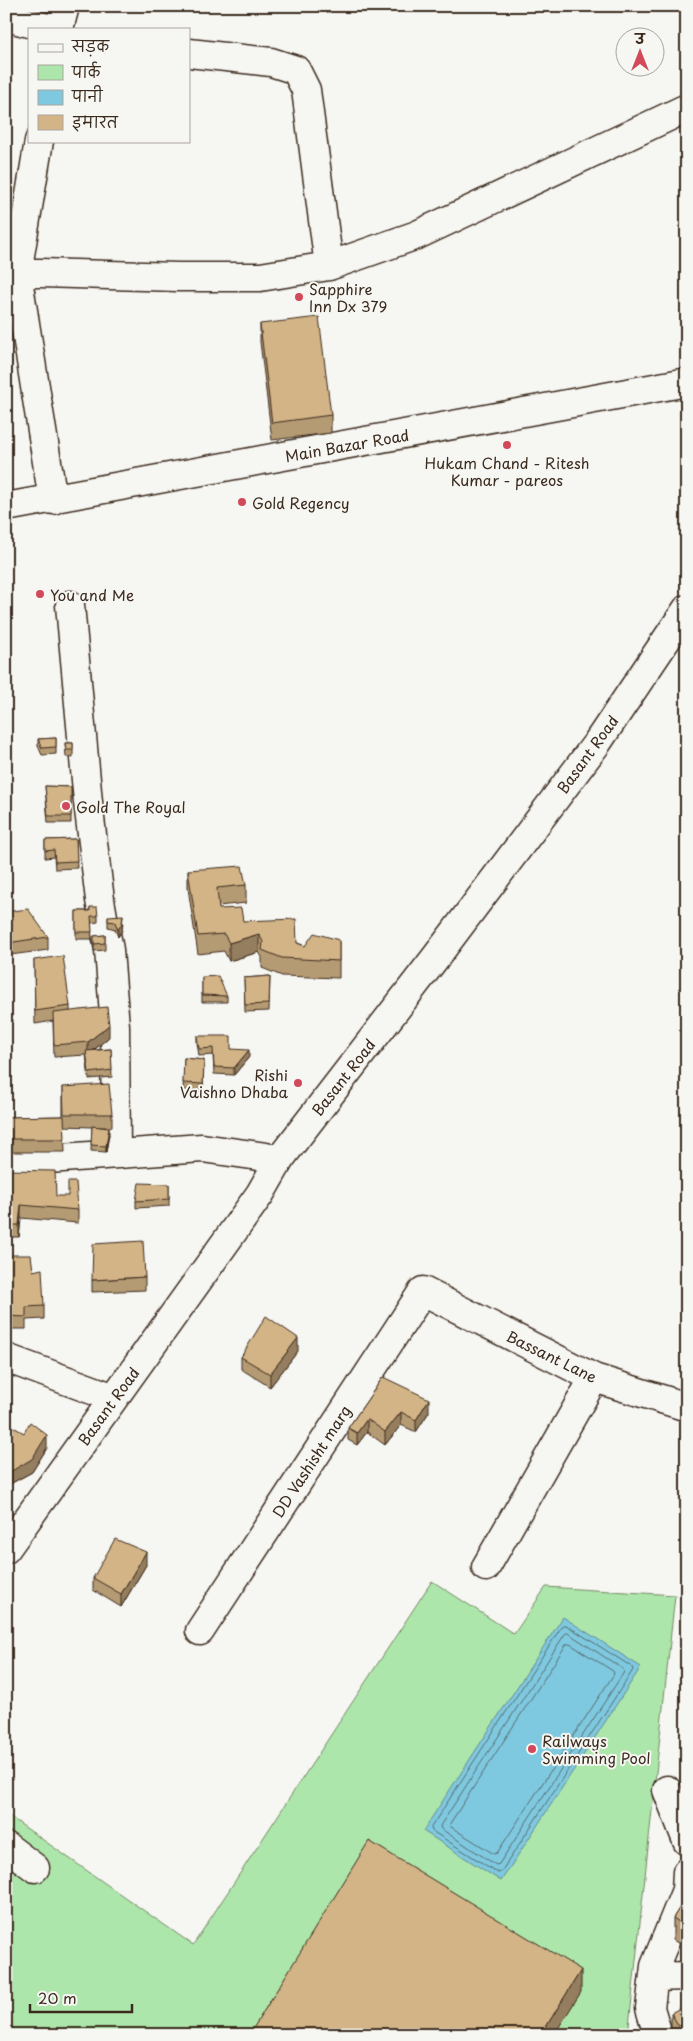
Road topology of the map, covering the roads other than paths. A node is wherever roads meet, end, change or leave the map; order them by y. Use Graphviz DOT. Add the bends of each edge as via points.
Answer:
graph roads {
  1 [pos="64,6"];
  2 [pos="6,17"];
  3 [pos="48,28"];
  4 [pos="59,28"];
  5 [pos="190,53"];
  6 [pos="687,108"];
  7 [pos="40,142"];
  8 [pos="329,266"];
  9 [pos="11,272"];
  10 [pos="687,382"];
  11 [pos="53,500"];
  12 [pos="6,507"];
  13 [pos="70,605"];
  14 [pos="687,609"];
  15 [pos="116,1154"];
  16 [pos="280,1159"];
  17 [pos="6,1162"];
  18 [pos="423,1291"];
  19 [pos="6,1358"];
  20 [pos="594,1378"];
  21 [pos="114,1398"];
  22 [pos="687,1407"];
  23 [pos="10,1536"];
  24 [pos="486,1567"];
  25 [pos="200,1631"];
  26 [pos="667,1790"];
  27 [pos="687,1841"];
  28 [pos="6,1846"];
  29 [pos="35,1868"];
  30 [pos="687,1872"];
  31 [pos="687,1976"];
  32 [pos="654,1978"];
  33 [pos="658,2035"];
  1 -- 4 [label="street"];
  2 -- 3 [label="street"];
  5 -- 8 [label="street" via="271,62 296,70 306,90"];
  6 -- 8 [label="street" via="417,235"];
  7 -- 9 [label="street"];
  8 -- 9 [label="street" via="260,278"];
  9 -- 11 [label="street"];
  10 -- 11 [label="street, Main Bazar Road"];
  11 -- 12 [label="street, Main Bazar Road"];
  13 -- 15 [label="street" via="88,802 109,950 114,1016"];
  14 -- 16 [label="street, Basant Road" via="597,743"];
  15 -- 16 [label="street" via="202,1148"];
  15 -- 17 [label="street"];
  16 -- 21 [label="street, Basant Road" via="260,1194"];
  18 -- 20 [label="street, Bassant Lane"];
  18 -- 25 [label="street, DD Vashisht marg"];
  19 -- 21 [label="street"];
  20 -- 22 [label="street, Bassant Lane"];
  20 -- 24 [label="street"];
  21 -- 23 [label="street, Basant Road"];
  26 -- 27 [label="street"];
  28 -- 29 [label="street"];
  30 -- 32 [label="street" via="686,1890 654,1966"];
  31 -- 32 [label="street"];
  32 -- 33 [label="street" via="650,2008"];
}
